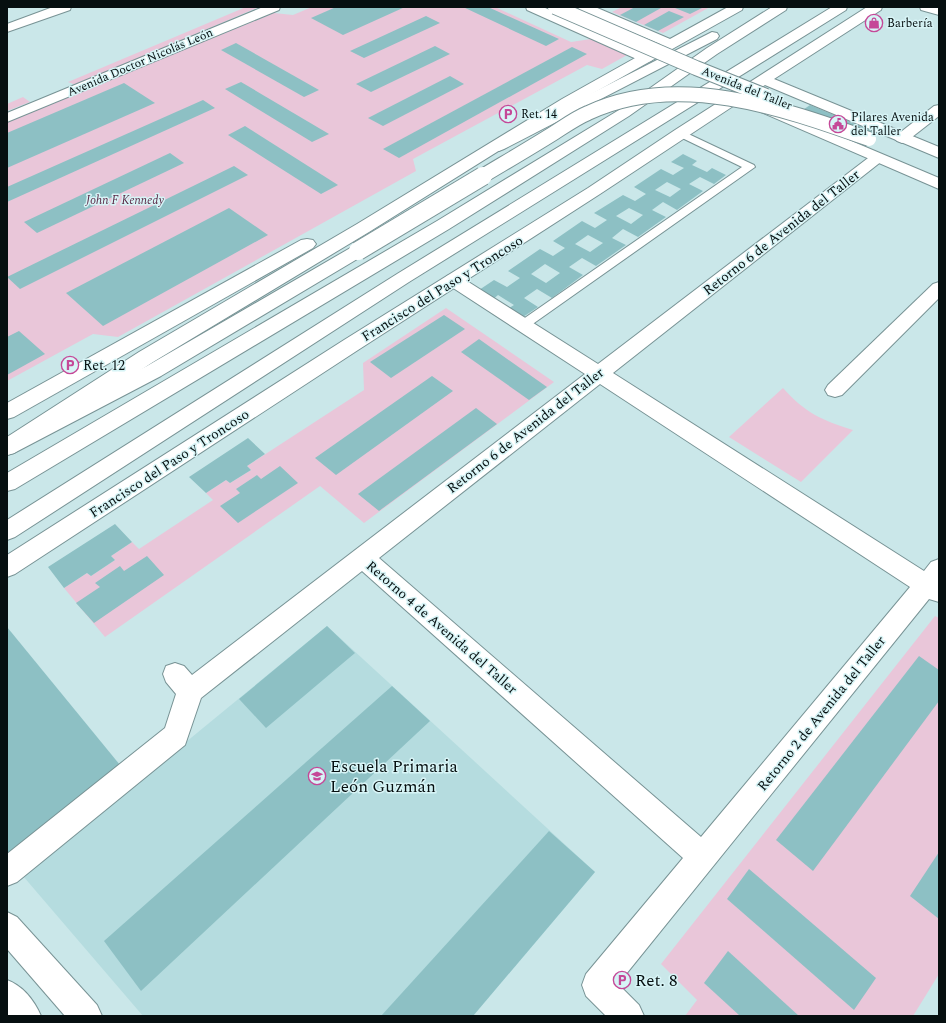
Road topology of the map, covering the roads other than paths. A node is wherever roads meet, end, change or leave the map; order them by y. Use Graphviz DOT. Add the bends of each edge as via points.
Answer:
graph roads {
  1 [pos="65,7"];
  2 [pos="274,7"];
  3 [pos="532,7"];
  4 [pos="555,7"];
  5 [pos="584,7"];
  6 [pos="737,7"];
  7 [pos="774,7"];
  8 [pos="781,7"];
  9 [pos="841,7"];
  10 [pos="876,7"];
  11 [pos="926,7"];
  12 [pos="939,11"];
  13 [pos="610,18"];
  14 [pos="7,28"];
  15 [pos="588,32"];
  16 [pos="671,44"];
  17 [pos="646,58"];
  18 [pos="763,79"];
  19 [pos="44,87"];
  20 [pos="59,96"];
  21 [pos="736,96"];
  22 [pos="939,109"];
  23 [pos="7,118"];
  24 [pos="680,133"];
  25 [pos="870,138"];
  26 [pos="902,138"];
  27 [pos="498,146"];
  28 [pos="939,153"];
  29 [pos="878,158"];
  30 [pos="939,168"];
  31 [pos="939,184"];
  32 [pos="429,188"];
  33 [pos="453,280"];
  34 [pos="939,288"];
  35 [pos="523,325"];
  36 [pos="598,373"];
  37 [pos="835,390"];
  38 [pos="7,412"];
  39 [pos="7,447"];
  40 [pos="7,483"];
  41 [pos="7,531"];
  42 [pos="362,557"];
  43 [pos="7,567"];
  44 [pos="935,582"];
  45 [pos="703,857"];
  46 [pos="7,872"];
  47 [pos="7,927"];
  48 [pos="7,995"];
  49 [pos="25,1016"];
  50 [pos="86,1016"];
  51 [pos="628,1016"];
  1 -- 14 [label="main road"];
  2 -- 20 [label="main road, Avenida Doctor Nicolás León"];
  3 -- 15 [label="main road"];
  4 -- 25 [label="main road, Avenida del Taller, bridge" via="696,68"];
  5 -- 13 [label="main road"];
  6 -- 16 [label="main road"];
  7 -- 27 [label="main road"];
  8 -- 40 [label="main road" via="712,51 624,113 444,226"];
  9 -- 41 [label="main road, Francisco del Paso y Troncoso" via="397,282"];
  10 -- 18 [label="main road, Francisco del Paso y Troncoso"];
  11 -- 12 [label="main road"];
  13 -- 15 [label="main road" via="621,26 616,33 603,36"];
  13 -- 16 [label="main road"];
  15 -- 17 [label="main road"];
  16 -- 17 [label="main road"];
  17 -- 27 [label="main road" via="567,102"];
  18 -- 21 [label="main road, Francisco del Paso y Troncoso"];
  18 -- 26 [label="main road"];
  19 -- 20 [label="main road"];
  20 -- 23 [label="main road, Avenida Doctor Nicolás León"];
  21 -- 24 [label="main road, Francisco del Paso y Troncoso"];
  21 -- 29 [label="main road, Avenida del Taller"];
  22 -- 26 [label="main road"];
  24 -- 33 [label="main road, Francisco del Paso y Troncoso"];
  24 -- 35 [label="lane" via="750,167"];
  25 -- 30 [label="main road, Avenida del Taller"];
  25 -- 39 [label="main road, bridge" via="791,113 730,99 676,96 628,100 607,105 587,113 154,371"];
  26 -- 28 [label="main road"];
  27 -- 32 [label="main road"];
  29 -- 31 [label="main road, Avenida del Taller"];
  29 -- 36 [label="main road, Retorno 6 de Avenida del Taller"];
  32 -- 38 [label="main road" via="380,204"];
  32 -- 39 [label="main road" via="146,357"];
  33 -- 35 [label="main road"];
  33 -- 43 [label="main road, Francisco del Paso y Troncoso"];
  34 -- 37 [label="main road"];
  35 -- 36 [label="main road"];
  36 -- 42 [label="main road, Retorno 6 de Avenida del Taller"];
  36 -- 44 [label="main road"];
  42 -- 45 [label="main road, Retorno 4 de Avenida del Taller"];
  42 -- 46 [label="main road, Retorno 6 de Avenida del Taller" via="183,683 176,736"];
  44 -- 45 [label="main road, Retorno 2 de Avenida del Taller"];
  45 -- 51 [label="main road, Retorno 2 de Avenida del Taller" via="597,985"];
  47 -- 50 [label="main road"];
  48 -- 49 [label="main road"];
}
